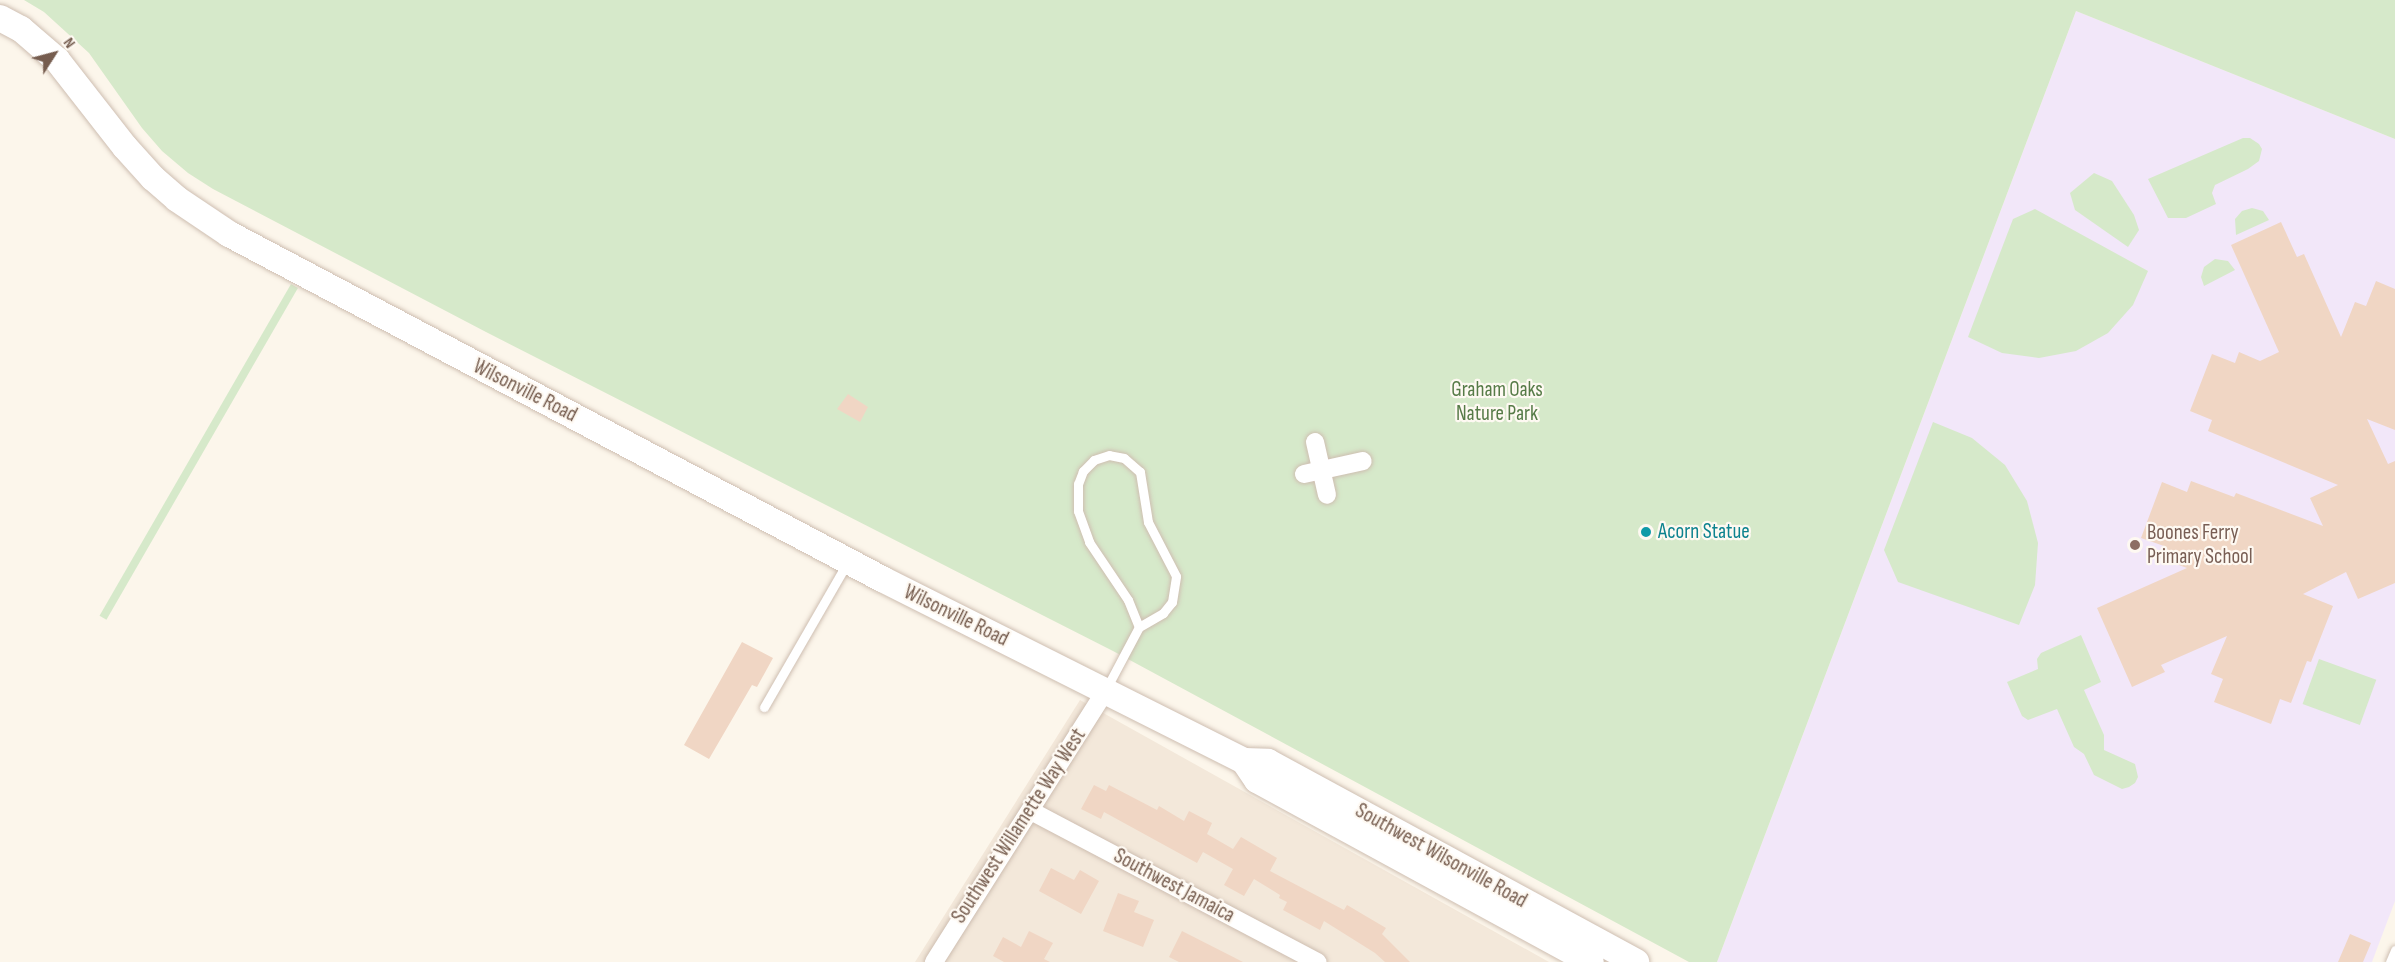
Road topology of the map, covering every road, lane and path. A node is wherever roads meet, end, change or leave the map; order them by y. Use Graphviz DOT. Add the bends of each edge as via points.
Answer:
graph roads {
  1 [pos="0,18"];
  2 [pos="1315,442"];
  3 [pos="1363,461"];
  4 [pos="1312,472"];
  5 [pos="1328,495"];
  6 [pos="848,561"];
  7 [pos="1138,627"];
  8 [pos="1105,691"];
  9 [pos="764,707"];
  10 [pos="1244,760"];
  11 [pos="1031,811"];
  12 [pos="2395,950"];
  13 [pos="941,959"];
  14 [pos="1318,962"];
  15 [pos="1591,962"];
  16 [pos="1636,962"];
  17 [pos="2390,962"];
  1 -- 6 [label="main road, Wilsonville Road" via="21,29 52,55 144,170 207,220 296,271"];
  2 -- 4 [label="street"];
  3 -- 4 [label="street"];
  4 -- 5 [label="street"];
  6 -- 8 [label="main road, Wilsonville Road"];
  6 -- 9 [label="lane"];
  7 -- 7 [label="lane" via="1168,608 1176,592 1176,576 1148,522 1140,472 1124,458 1109,455 1094,460 1083,471 1078,484 1078,511 1089,542 1128,600"];
  7 -- 8 [label="lane"];
  8 -- 10 [label="main road, Southwest Wilsonville Road"];
  8 -- 11 [label="street, Southwest Willamette Way West"];
  10 -- 15 [label="main road, Southwest Wilsonville Road" via="1257,780"];
  10 -- 16 [label="main road, Southwest Wilsonville Road" via="1268,762"];
  11 -- 13 [label="street, Southwest Willamette Way West"];
  11 -- 14 [label="street, Southwest Jamaica"];
  12 -- 17 [label="lane"];
}
